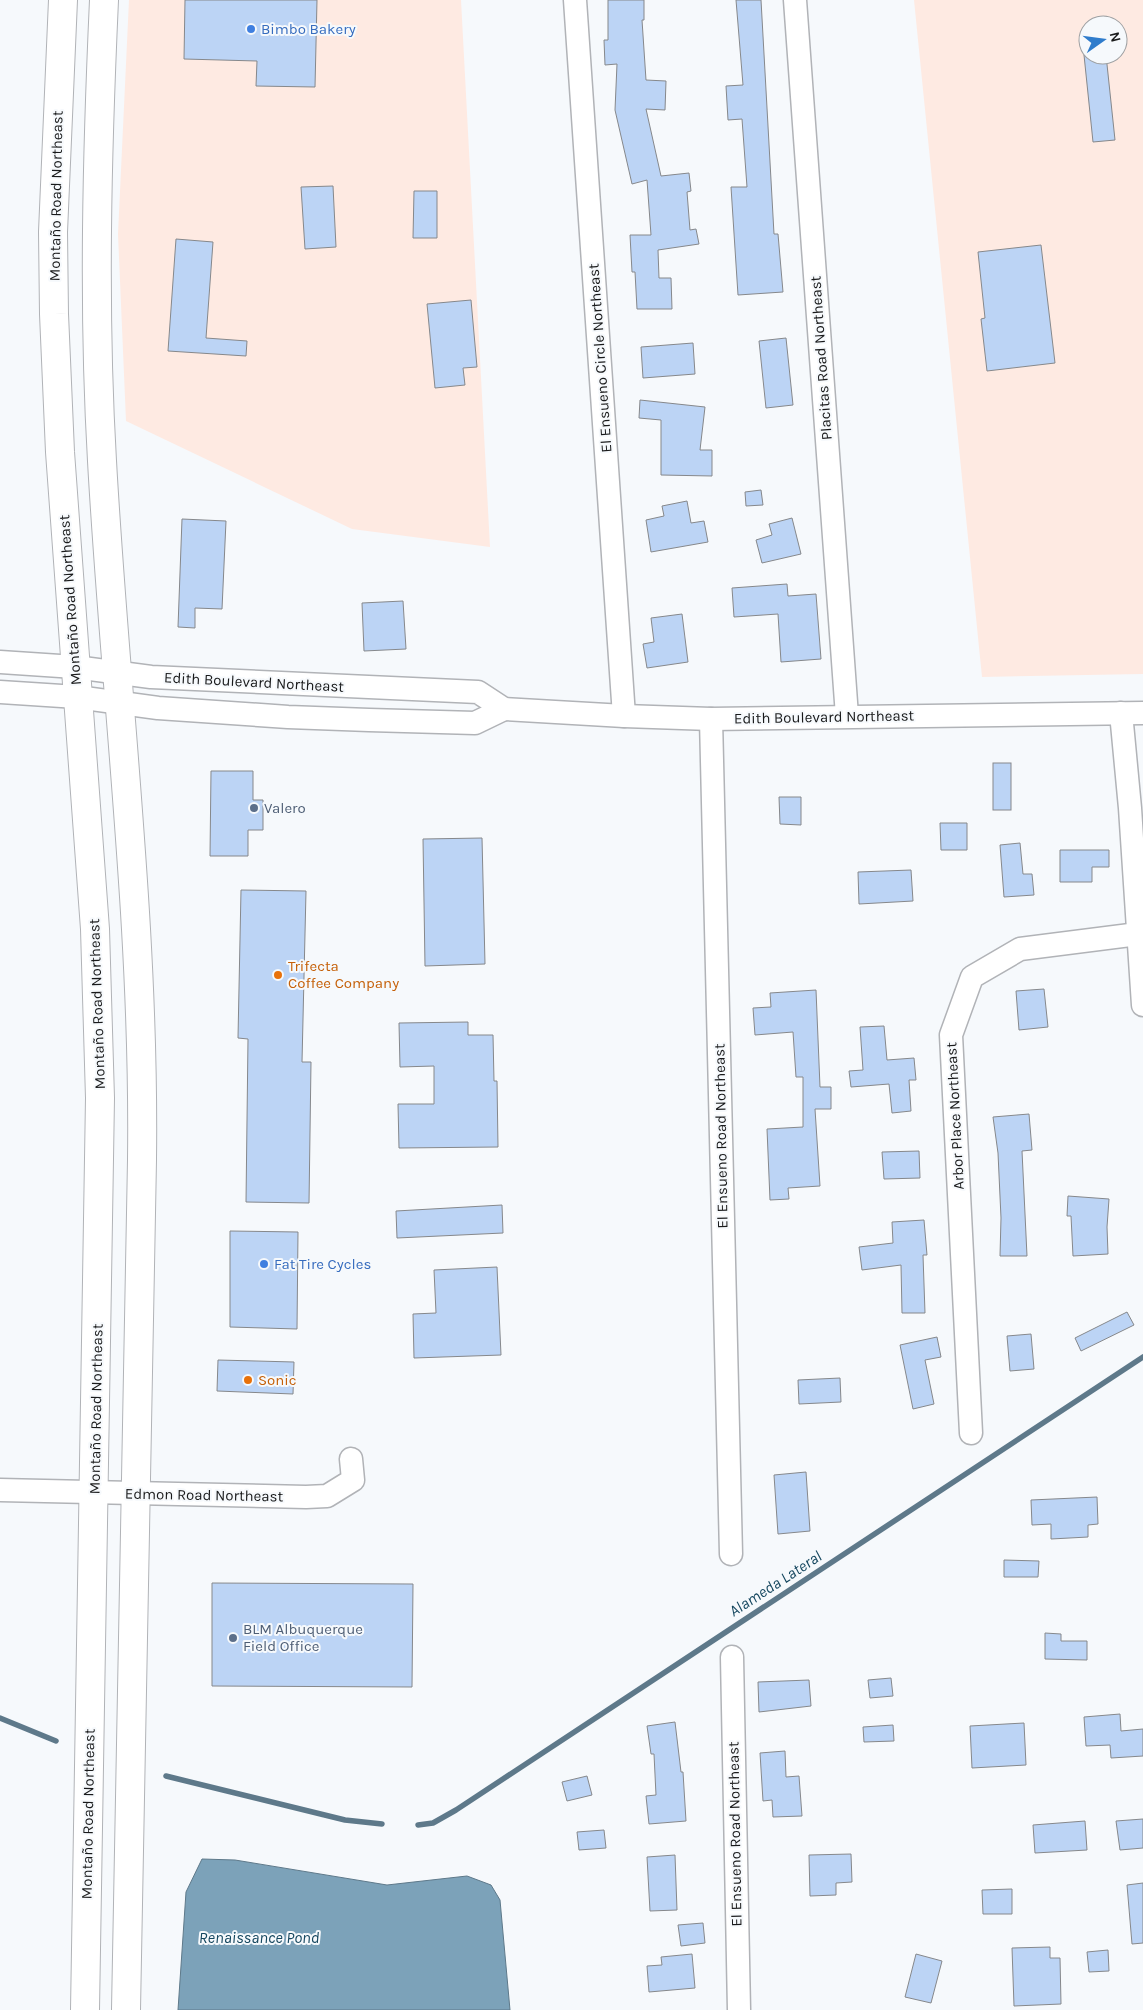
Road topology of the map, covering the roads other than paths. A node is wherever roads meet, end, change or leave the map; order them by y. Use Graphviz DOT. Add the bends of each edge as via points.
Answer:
graph roads {
  1 [pos="62,0"];
  2 [pos="104,0"];
  3 [pos="575,0"];
  4 [pos="795,0"];
  5 [pos="0,662"];
  6 [pos="75,667"];
  7 [pos="117,672"];
  8 [pos="0,692"];
  9 [pos="77,697"];
  10 [pos="120,702"];
  11 [pos="504,709"];
  12 [pos="1132,713"];
  13 [pos="624,716"];
  14 [pos="847,716"];
  15 [pos="711,719"];
  16 [pos="1138,934"];
  17 [pos="1143,1005"];
  18 [pos="971,1433"];
  19 [pos="351,1459"];
  20 [pos="0,1490"];
  21 [pos="95,1493"];
  22 [pos="135,1494"];
  23 [pos="731,1554"];
  24 [pos="732,1657"];
  25 [pos="85,2010"];
  26 [pos="126,2010"];
  27 [pos="738,2010"];
  1 -- 6 [label="main road, Montaño Road Northeast" via="53,232 54,314 59,444"];
  2 -- 7 [label="main road" via="96,187 96,315 102,463"];
  3 -- 13 [label="street, El Ensueno Circle Northeast"];
  4 -- 14 [label="street, Placitas Road Northeast"];
  5 -- 6 [label="street, Edith Boulevard Northeast"];
  6 -- 7 [label="street, Edith Boulevard Northeast"];
  6 -- 9 [label="main road, Montaño Road Northeast"];
  7 -- 10 [label="main road"];
  7 -- 11 [label="street, Edith Boulevard Northeast" via="151,677 478,692"];
  8 -- 9 [label="street, Edith Boulevard Northeast"];
  9 -- 10 [label="street, Edith Boulevard Northeast"];
  9 -- 21 [label="main road, Montaño Road Northeast" via="98,983 100,1098"];
  10 -- 11 [label="street, Edith Boulevard Northeast" via="158,708 288,717 475,723"];
  10 -- 22 [label="main road" via="135,890 141,1037 142,1160"];
  11 -- 13 [label="street, Edith Boulevard Northeast"];
  12 -- 14 [label="street, Edith Boulevard Northeast"];
  12 -- 16 [label="street" via="1130,808"];
  13 -- 15 [label="street, Edith Boulevard Northeast"];
  14 -- 15 [label="street, Edith Boulevard Northeast"];
  15 -- 23 [label="street, El Ensueno Road Northeast"];
  16 -- 17 [label="street"];
  16 -- 18 [label="street, Arbor Place Northeast" via="1020,949 972,977 951,1035"];
  19 -- 22 [label="street, Edmon Road Northeast" via="353,1480 327,1496"];
  20 -- 21 [label="street, Edmon Road Northeast"];
  21 -- 22 [label="street, Edmon Road Northeast"];
  21 -- 25 [label="main road, Montaño Road Northeast"];
  22 -- 26 [label="main road"];
  24 -- 27 [label="street, El Ensueno Road Northeast"];
}
